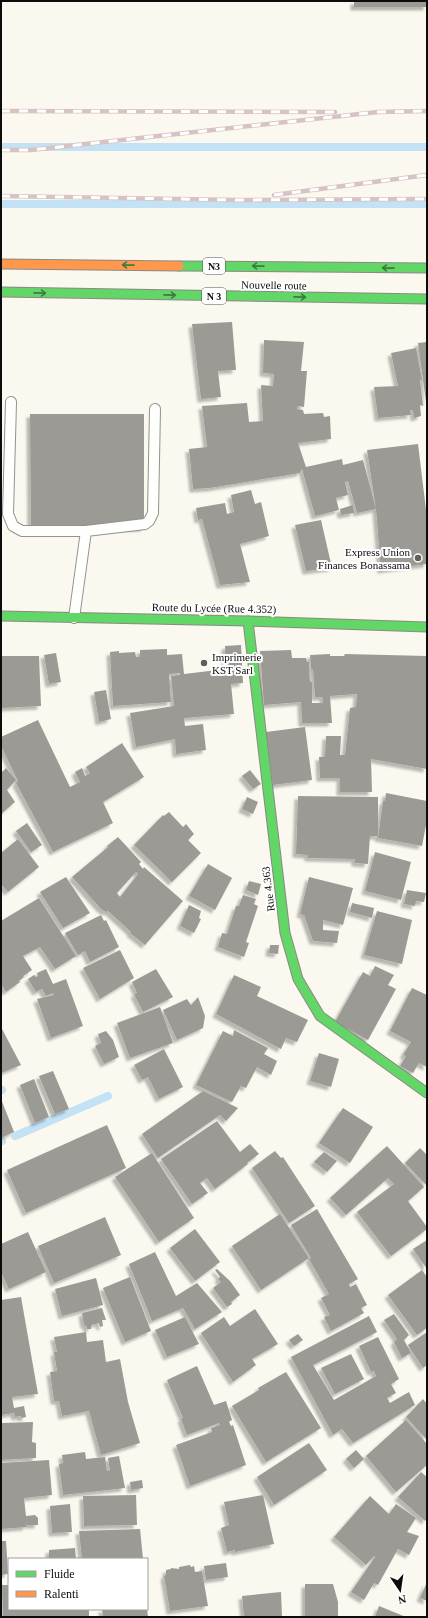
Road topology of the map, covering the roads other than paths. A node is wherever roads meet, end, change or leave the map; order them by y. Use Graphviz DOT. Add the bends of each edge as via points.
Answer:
graph roads {
  1 [pos="1,264"];
  2 [pos="427,268"];
  3 [pos="1,292"];
  4 [pos="427,299"];
  5 [pos="11,402"];
  6 [pos="155,409"];
  7 [pos="86,531"];
  8 [pos="1,616"];
  9 [pos="74,618"];
  10 [pos="248,620"];
  11 [pos="427,627"];
  12 [pos="427,1093"];
  2 -- 1 [label="main road, Nouvelle route / N3, one-way"];
  3 -- 4 [label="main road, Nouvelle route / N 3, one-way"];
  5 -- 7 [label="lane" via="8,514 13,526 22,531"];
  6 -- 7 [label="lane" via="153,513 150,521 145,524"];
  7 -- 9 [label="lane"];
  8 -- 9 [label="main road, Route du Lycée (Rue 4.352)"];
  9 -- 10 [label="main road, Route du Lycée (Rue 4.352)"];
  10 -- 11 [label="main road, Route du Lycée (Rue 4.352)"];
  10 -- 12 [label="main road, Rue 4.363" via="285,933 298,979 320,1016"];
}
